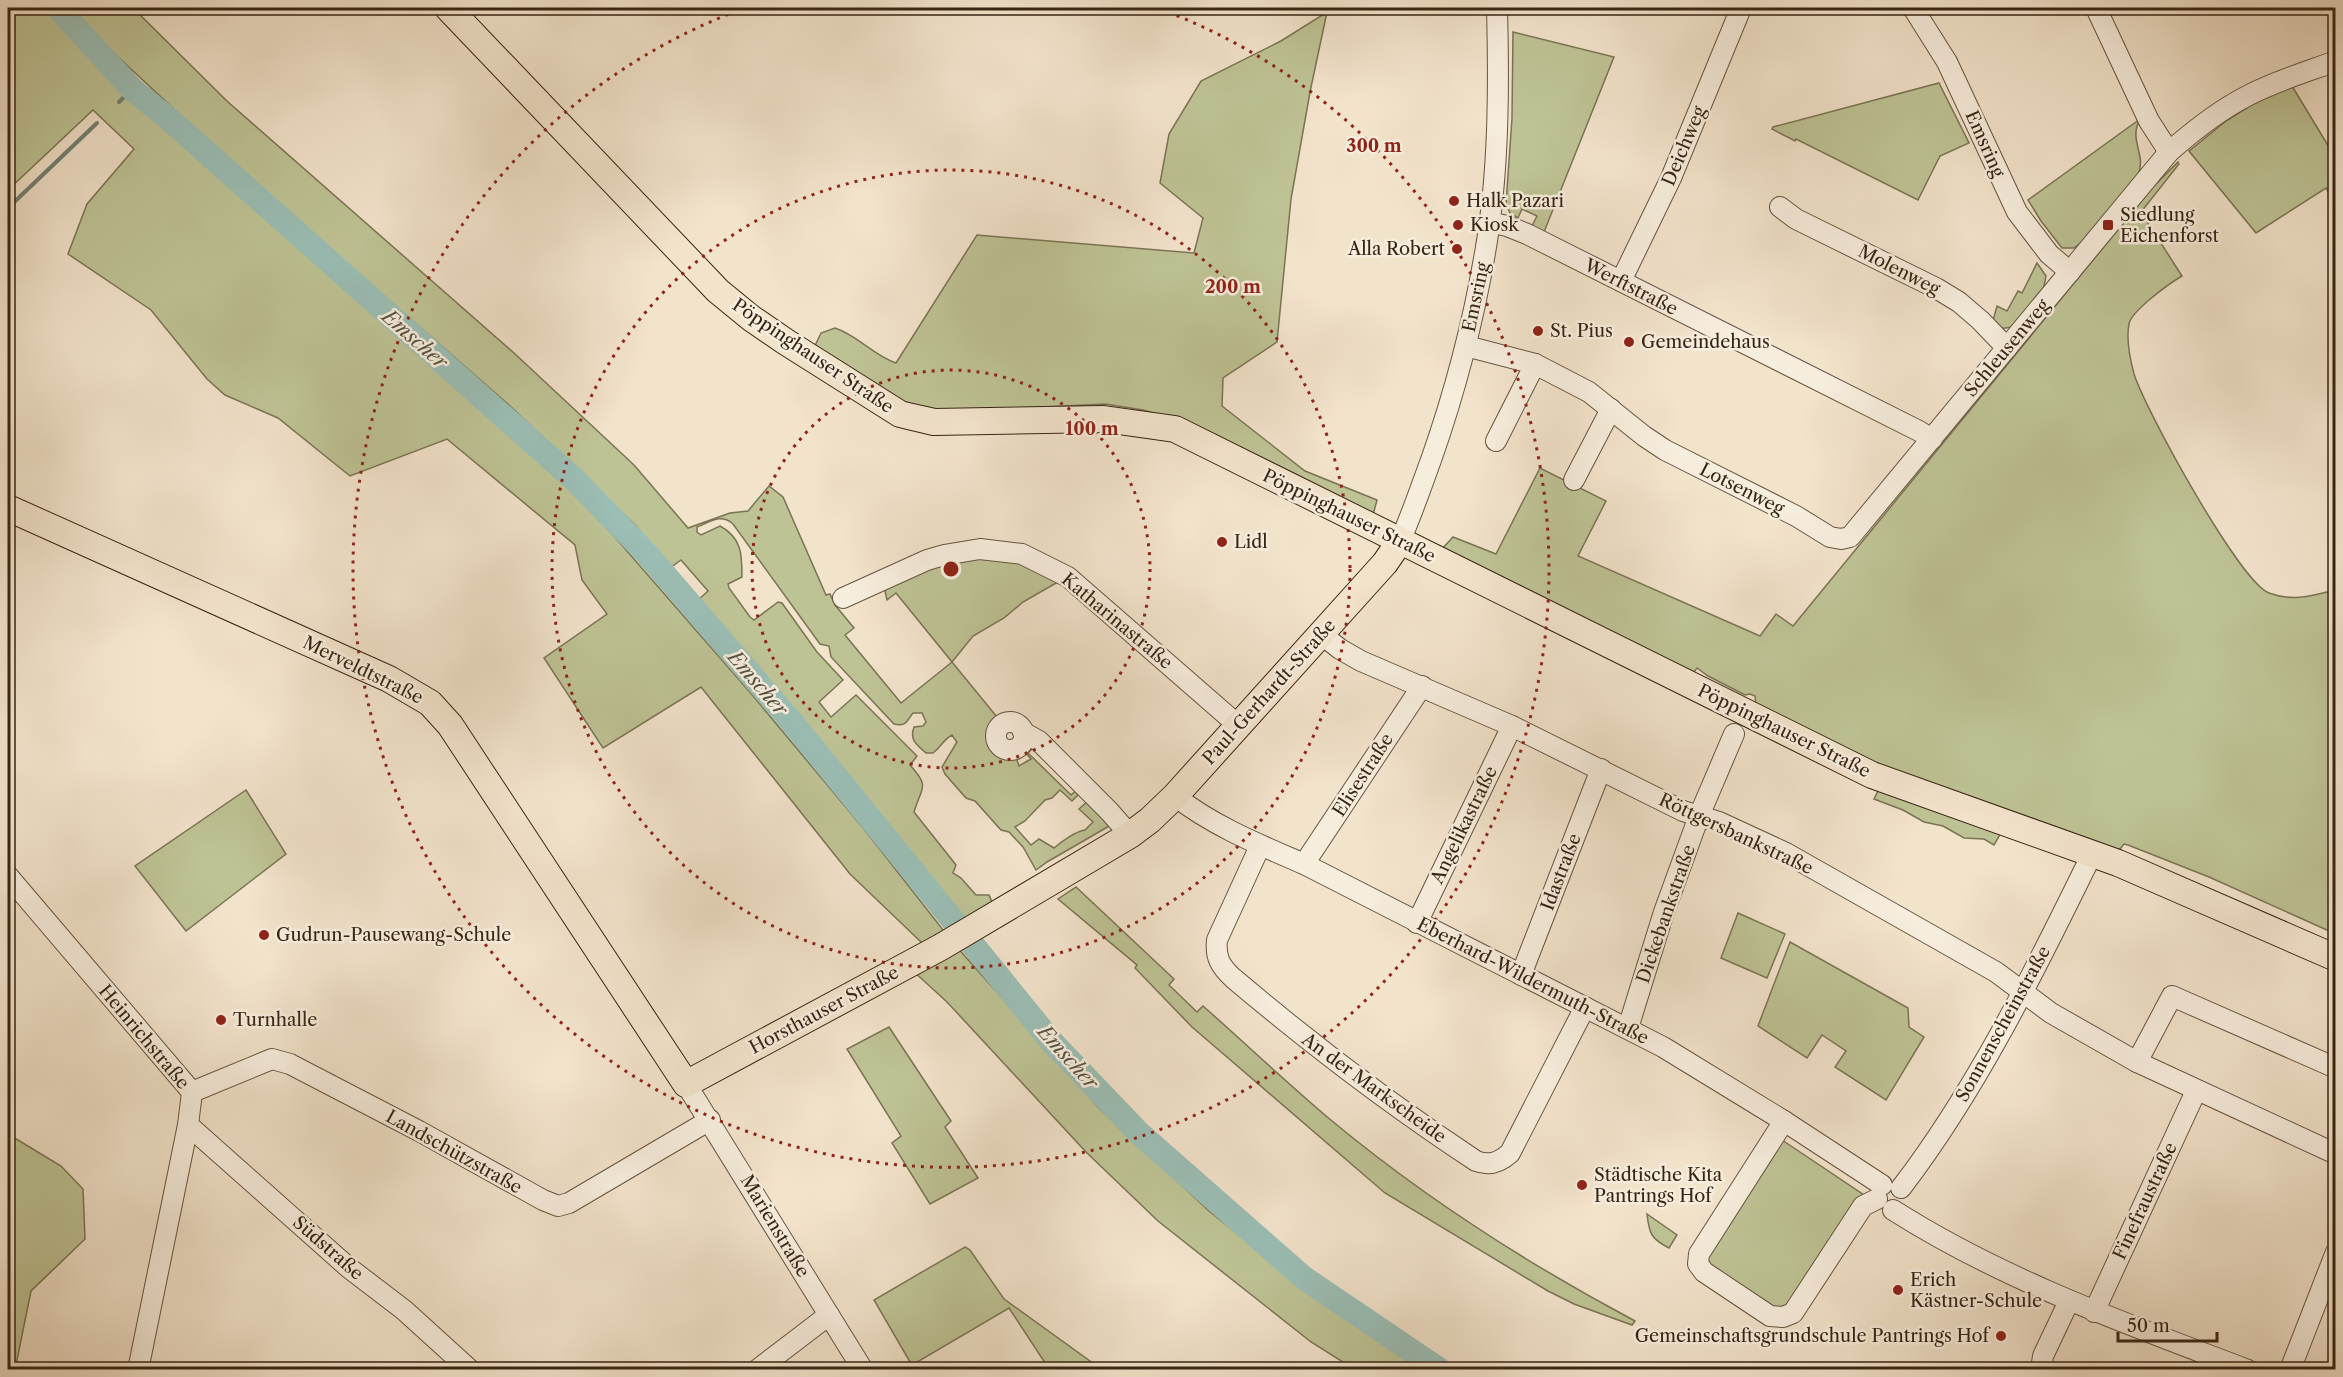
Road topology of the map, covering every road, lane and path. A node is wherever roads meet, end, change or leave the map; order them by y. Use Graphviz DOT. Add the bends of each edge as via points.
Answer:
graph roads {
  1 [pos="448,8"];
  2 [pos="1497,8"];
  3 [pos="1741,8"];
  4 [pos="1913,8"];
  5 [pos="2096,8"];
  6 [pos="2336,61"];
  7 [pos="2169,152"];
  8 [pos="1780,207"];
  9 [pos="1489,222"];
  10 [pos="2070,272"];
  11 [pos="1621,281"];
  12 [pos="1466,346"];
  13 [pos="2007,348"];
  14 [pos="1535,364"];
  15 [pos="1611,409"];
  16 [pos="1932,439"];
  17 [pos="1496,441"];
  18 [pos="1574,480"];
  19 [pos="8,508"];
  20 [pos="1841,539"];
  21 [pos="1400,541"];
  22 [pos="843,598"];
  23 [pos="1321,634"];
  24 [pos="1422,686"];
  25 [pos="1239,726"];
  26 [pos="1512,726"];
  27 [pos="1023,732"];
  28 [pos="1734,734"];
  29 [pos="1601,769"];
  30 [pos="1175,796"];
  31 [pos="1700,816"];
  32 [pos="1130,835"];
  33 [pos="1260,846"];
  34 [pos="2092,854"];
  35 [pos="1304,864"];
  36 [pos="8,876"];
  37 [pos="1417,923"];
  38 [pos="962,935"];
  39 [pos="2336,958"];
  40 [pos="1521,975"];
  41 [pos="2023,994"];
  42 [pos="1585,1007"];
  43 [pos="1628,1028"];
  44 [pos="2137,1062"];
  45 [pos="2336,1068"];
  46 [pos="686,1084"];
  47 [pos="2196,1091"];
  48 [pos="192,1092"];
  49 [pos="710,1120"];
  50 [pos="1784,1121"];
  51 [pos="188,1125"];
  52 [pos="2336,1154"];
  53 [pos="1888,1195"];
  54 [pos="2336,1252"];
  55 [pos="2069,1300"];
  56 [pos="2094,1312"];
  57 [pos="830,1315"];
  58 [pos="138,1370"];
  59 [pos="470,1370"];
  60 [pos="757,1370"];
  61 [pos="863,1370"];
  62 [pos="2041,1370"];
  63 [pos="2248,1370"];
  64 [pos="2290,1370"];
  1 -- 21 [label="main road, Pöppinghauser Straße" via="718,291 777,336 900,414 934,422 1104,419 1174,429"];
  2 -- 9 [label="street, Emsring" via="1497,97"];
  3 -- 11 [label="street, Deichweg" via="1671,178"];
  4 -- 10 [label="street, Emsring" via="1947,62 2017,212 2049,254"];
  5 -- 7 [label="street" via="2149,121"];
  6 -- 7 [label="street, Schleusenweg" via="2248,95 2195,129"];
  7 -- 10 [label="street, Schleusenweg"];
  8 -- 13 [label="street, Molenweg" via="1796,219 1936,288 1980,320"];
  9 -- 11 [label="street, Werftstraße" via="1527,234"];
  9 -- 12 [label="street, Emsring"];
  10 -- 13 [label="street, Schleusenweg"];
  11 -- 16 [label="street, Werftstraße"];
  12 -- 14 [label="street, Lotsenweg"];
  12 -- 21 [label="street, Emsring"];
  13 -- 16 [label="street, Schleusenweg"];
  14 -- 15 [label="street, Lotsenweg" via="1589,392"];
  14 -- 17 [label="street"];
  15 -- 18 [label="street"];
  15 -- 20 [label="street, Lotsenweg" via="1665,450"];
  16 -- 20 [label="street, Schleusenweg" via="1850,537"];
  19 -- 46 [label="main road, Merveldtstraße" via="389,679 430,703 450,724 488,780"];
  21 -- 23 [label="main road, Paul-Gerhardt-Straße"];
  21 -- 34 [label="main road, Pöppinghauser Straße" via="1872,775"];
  22 -- 25 [label="street, Katharinastraße" via="944,555 980,549 1022,554 1068,577"];
  23 -- 24 [label="street, Röttgersbankstraße" via="1360,661"];
  23 -- 25 [label="main road, Paul-Gerhardt-Straße"];
  24 -- 26 [label="street, Röttgersbankstraße"];
  24 -- 35 [label="street, Elisestraße"];
  25 -- 30 [label="main road, Paul-Gerhardt-Straße"];
  26 -- 29 [label="street, Röttgersbankstraße"];
  26 -- 37 [label="street, Angelikastraße"];
  27 -- 32 [label="street" via="1039,741"];
  28 -- 31 [label="street, Dickebankstraße"];
  29 -- 31 [label="street, Röttgersbankstraße"];
  29 -- 40 [label="street, Idastraße"];
  30 -- 32 [label="main road, Paul-Gerhardt-Straße"];
  30 -- 33 [label="street, Eberhard-Wildermuth-Straße"];
  31 -- 41 [label="street, Röttgersbankstraße" via="1794,857 1996,972"];
  31 -- 43 [label="street, Dickebankstraße" via="1664,912"];
  32 -- 38 [label="main road, Paul-Gerhardt-Straße"];
  33 -- 35 [label="street, Eberhard-Wildermuth-Straße"];
  33 -- 42 [label="street, An der Markscheide" via="1217,940 1219,962 1334,1061 1476,1161 1493,1163 1510,1153"];
  34 -- 39 [label="main road, Pöppinghauser Straße" via="2176,886"];
  34 -- 41 [label="street, Sonnenscheinstraße"];
  35 -- 37 [label="street, Eberhard-Wildermuth-Straße"];
  36 -- 48 [label="street, Heinrichstraße"];
  37 -- 40 [label="street, Eberhard-Wildermuth-Straße"];
  38 -- 46 [label="main road, Horsthauser Straße"];
  40 -- 42 [label="street, Eberhard-Wildermuth-Straße"];
  41 -- 44 [label="street, Röttgersbankstraße"];
  41 -- 53 [label="street, Sonnenscheinstraße" via="1954,1111"];
  42 -- 43 [label="street, Eberhard-Wildermuth-Straße"];
  43 -- 50 [label="street, Eberhard-Wildermuth-Straße"];
  44 -- 45 [label="street" via="2172,996"];
  44 -- 47 [label="street, Röttgersbankstraße"];
  46 -- 49 [label="street, Marienstraße"];
  47 -- 52 [label="street, Röttgersbankstraße"];
  47 -- 56 [label="street, Finefraustraße"];
  48 -- 49 [label="street, Landschützstraße" via="272,1059 290,1064 558,1206"];
  48 -- 51 [label="street, Heinrichstraße"];
  49 -- 57 [label="street, Marienstraße"];
  50 -- 53 [label="street, Eberhard-Wildermuth-Straße"];
  50 -- 53 [label="street, Sonnenscheinstraße" via="1699,1254 1698,1264 1704,1272 1770,1316 1794,1313 1863,1206"];
  51 -- 58 [label="street, Heinrichstraße"];
  51 -- 59 [label="street, Südstraße"];
  53 -- 55 [label="street, Eberhard-Wildermuth-Straße" via="1916,1224"];
  54 -- 64 [label="street"];
  55 -- 56 [label="street, Eberhard-Wildermuth-Straße"];
  55 -- 62 [label="street" via="2043,1356"];
  56 -- 63 [label="street, Eberhard-Wildermuth-Straße"];
  57 -- 60 [label="street"];
  57 -- 61 [label="street, Marienstraße"];
}
